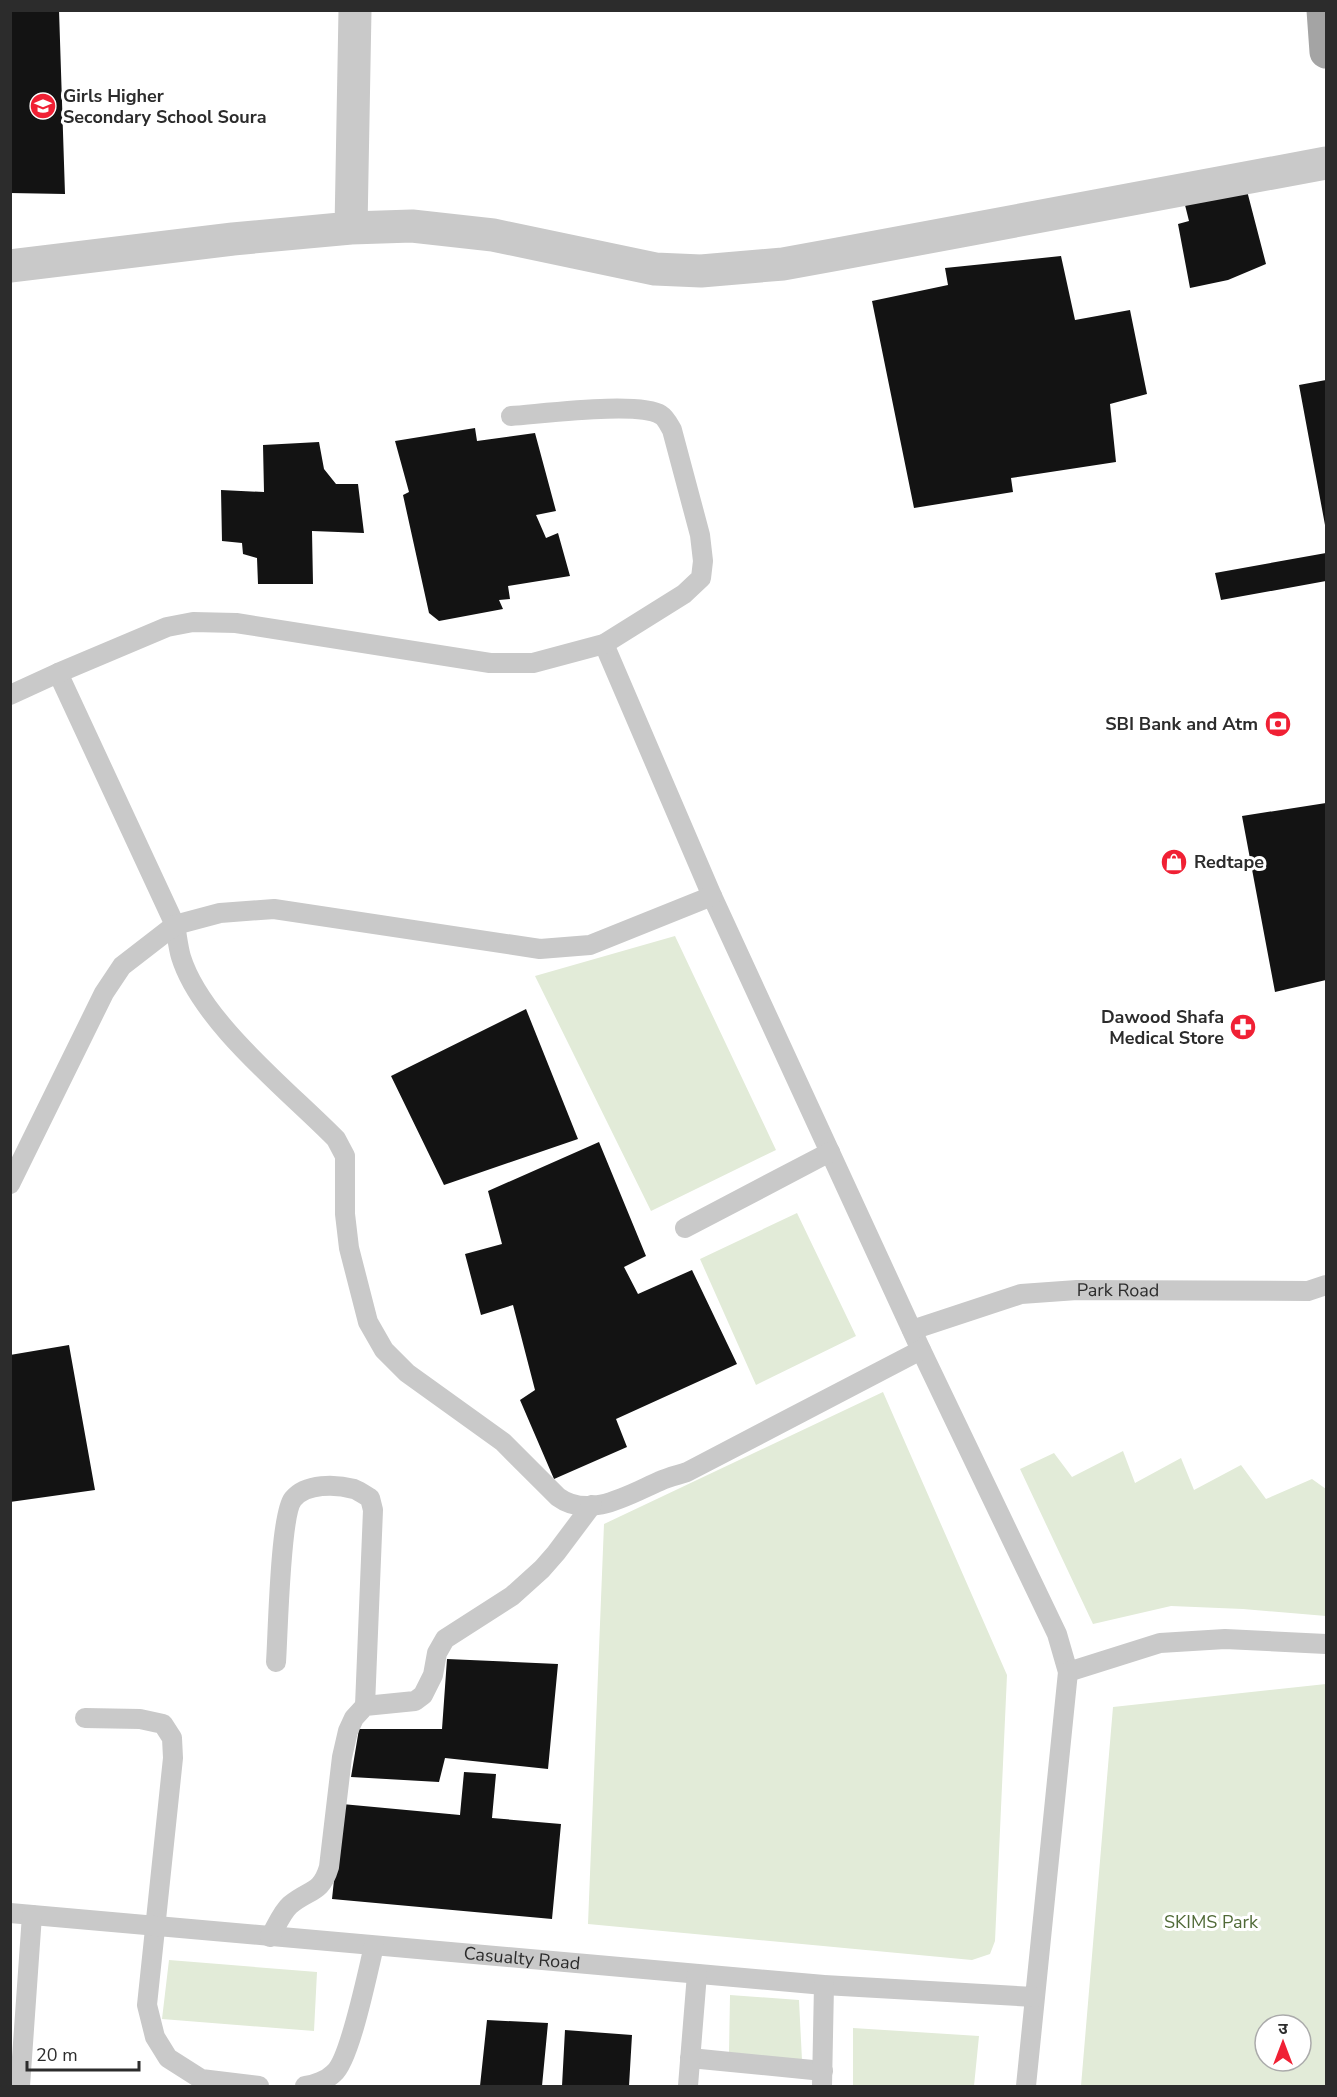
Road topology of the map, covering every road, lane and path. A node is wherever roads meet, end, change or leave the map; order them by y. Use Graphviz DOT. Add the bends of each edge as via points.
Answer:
graph roads {
  1 [pos="355,10"];
  2 [pos="1323,10"];
  3 [pos="1326,52"];
  4 [pos="1326,163"];
  5 [pos="351,228"];
  6 [pos="10,266"];
  7 [pos="511,416"];
  8 [pos="604,644"];
  9 [pos="58,673"];
  10 [pos="10,695"];
  11 [pos="712,896"];
  12 [pos="175,925"];
  13 [pos="830,1152"];
  14 [pos="10,1184"];
  15 [pos="685,1228"];
  16 [pos="1326,1285"];
  17 [pos="912,1330"];
  18 [pos="921,1350"];
  19 [pos="592,1505"];
  20 [pos="1326,1644"];
  21 [pos="276,1662"];
  22 [pos="1068,1672"];
  23 [pos="365,1706"];
  24 [pos="85,1718"];
  25 [pos="10,1913"];
  26 [pos="32,1915"];
  27 [pos="154,1927"];
  28 [pos="270,1937"];
  29 [pos="374,1946"];
  30 [pos="697,1974"];
  31 [pos="824,1985"];
  32 [pos="1034,1997"];
  33 [pos="690,2058"];
  34 [pos="823,2079"];
  35 [pos="20,2086"];
  36 [pos="259,2086"];
  37 [pos="305,2086"];
  38 [pos="688,2086"];
  39 [pos="1026,2086"];
  1 -- 5 [label="street"];
  2 -- 3 [label="main road"];
  4 -- 5 [label="street" via="783,264 701,271 655,269 493,235 412,226"];
  5 -- 6 [label="street"];
  7 -- 8 [label="lane" via="648,409 664,416 672,430 700,535 704,561 701,578 684,594"];
  8 -- 9 [label="lane" via="533,663 490,663 236,623 194,622 166,627"];
  8 -- 11 [label="lane"];
  9 -- 10 [label="lane"];
  9 -- 12 [label="lane"];
  11 -- 12 [label="lane" via="590,945 540,949 274,909 220,913"];
  11 -- 13 [label="lane"];
  12 -- 14 [label="lane" via="122,966 104,993"];
  12 -- 19 [label="lane" via="181,957 208,1006 255,1061 336,1139 345,1156 349,1248 368,1322 384,1350 407,1373 503,1442 567,1504"];
  13 -- 15 [label="lane"];
  13 -- 17 [label="lane"];
  16 -- 17 [label="lane, Park Road" via="1308,1290 1077,1290 1021,1294"];
  17 -- 18 [label="lane"];
  18 -- 19 [label="lane" via="687,1472 604,1505"];
  18 -- 22 [label="lane" via="1057,1634"];
  19 -- 23 [label="lane" via="542,1569 512,1596 445,1639 423,1695 415,1701"];
  20 -- 22 [label="lane" via="1225,1639 1160,1643"];
  21 -- 23 [label="lane" via="285,1524 293,1499 307,1489 325,1485 354,1489 370,1498 373,1510"];
  22 -- 32 [label="lane"];
  23 -- 28 [label="lane" via="348,1731 342,1757 326,1880 288,1906"];
  24 -- 27 [label="lane" via="140,1719 163,1724 172,1738"];
  25 -- 26 [label="lane, Casualty Road"];
  26 -- 27 [label="lane, Casualty Road"];
  26 -- 35 [label="lane"];
  27 -- 28 [label="lane, Casualty Road"];
  27 -- 36 [label="lane" via="147,2005 155,2037 168,2058 201,2079"];
  28 -- 29 [label="lane, Casualty Road"];
  29 -- 30 [label="lane, Casualty Road"];
  29 -- 37 [label="lane" via="347,2050 336,2073"];
  30 -- 31 [label="lane, Casualty Road"];
  30 -- 33 [label="lane"];
  31 -- 32 [label="lane, Casualty Road"];
  31 -- 34 [label="lane"];
  32 -- 39 [label="lane"];
  33 -- 34 [label="lane"];
  33 -- 38 [label="lane"];
}
